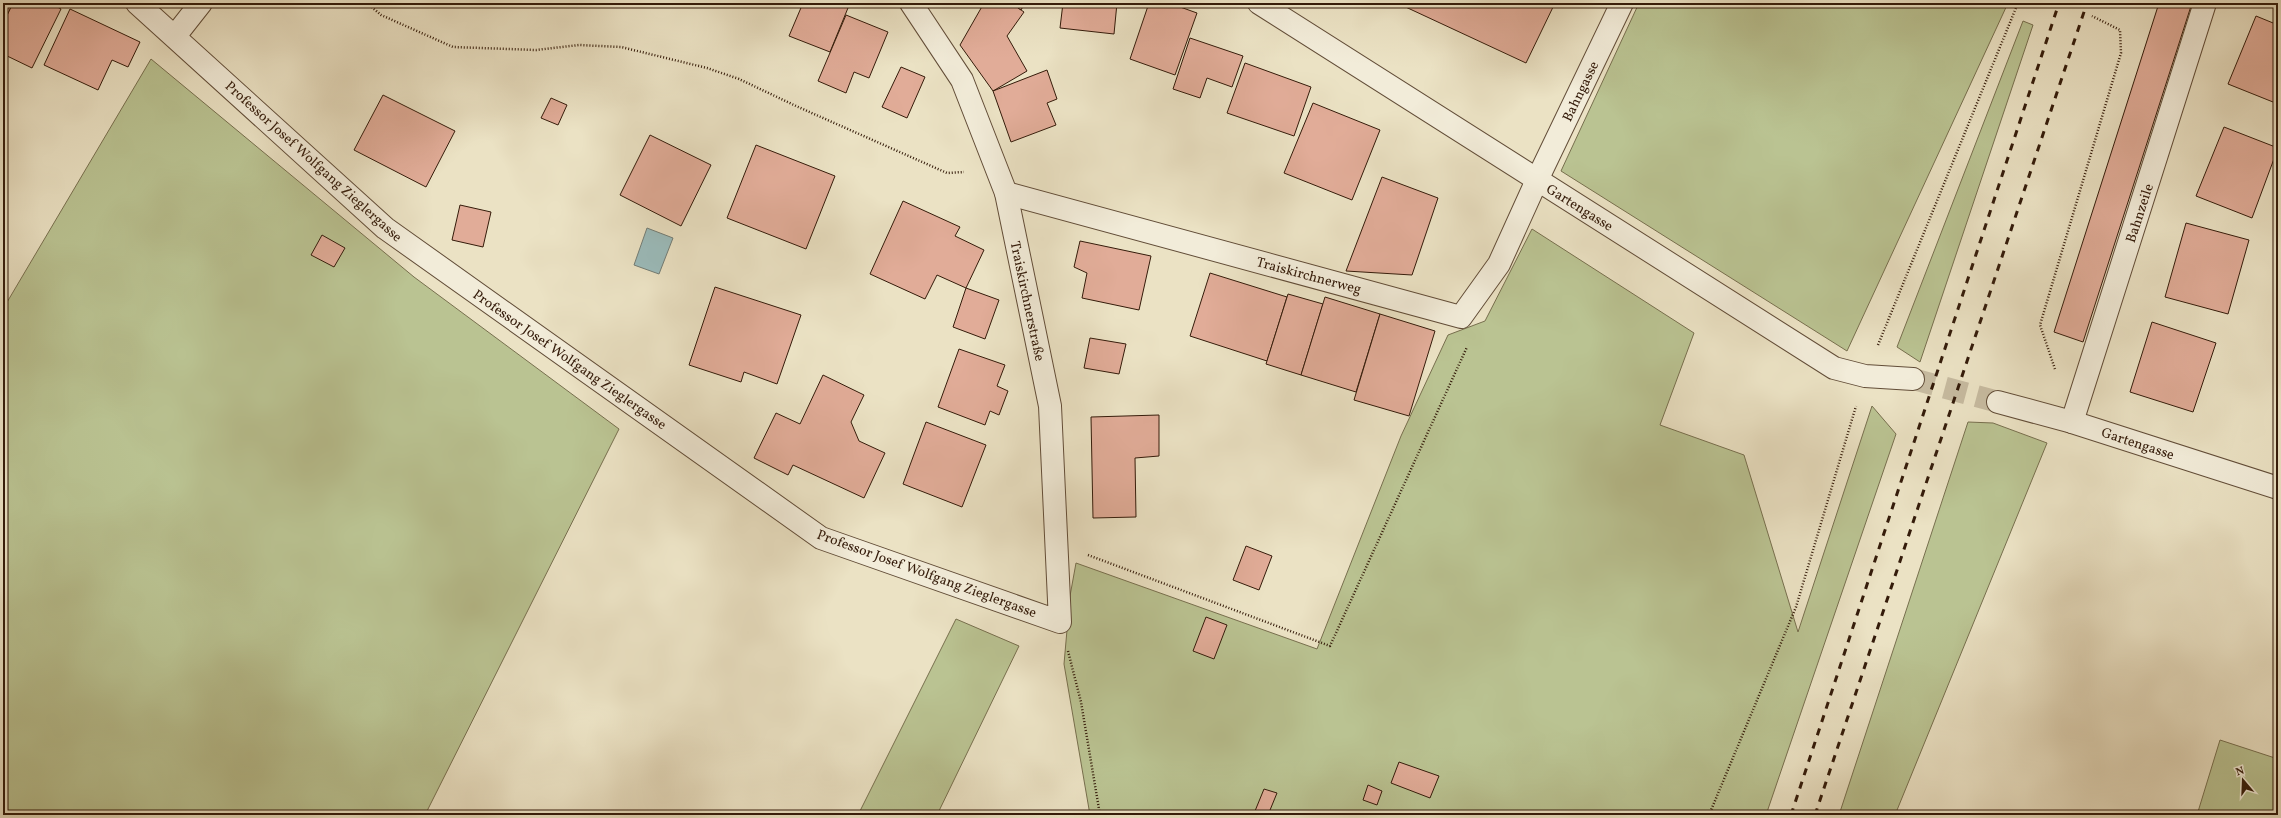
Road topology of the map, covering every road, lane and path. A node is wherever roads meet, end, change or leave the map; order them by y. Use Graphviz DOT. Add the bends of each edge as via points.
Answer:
graph roads {
  1 [pos="137,3"];
  2 [pos="201,3"];
  3 [pos="366,3"];
  4 [pos="911,3"];
  5 [pos="1260,3"];
  6 [pos="1622,3"];
  7 [pos="2018,3"];
  8 [pos="2205,3"];
  9 [pos="2092,16"];
  10 [pos="175,36"];
  11 [pos="997,169"];
  12 [pos="1537,180"];
  13 [pos="1006,193"];
  14 [pos="1461,316"];
  15 [pos="2055,370"];
  16 [pos="1865,376"];
  17 [pos="1913,379"];
  18 [pos="1998,402"];
  19 [pos="2072,422"];
  20 [pos="2278,488"];
  21 [pos="1056,542"];
  22 [pos="1060,622"];
  23 [pos="1100,815"];
  24 [pos="1709,815"];
  1 -- 10 [label="street, Professor Josef Wolfgang Zieglergasse"];
  2 -- 10 [label="street"];
  3 -- 11 [label="path" via="381,15 453,47 536,50 579,46 621,47 707,68 739,78 947,173"];
  4 -- 11 [label="street, Traiskirchnerstraße" via="962,80"];
  5 -- 12 [label="street, Gartengasse"];
  6 -- 12 [label="street, Bahngasse"];
  7 -- 16 [label="path"];
  8 -- 19 [label="street, Bahnzeile"];
  9 -- 15 [label="path" via="2120,30 2122,52 2040,325"];
  10 -- 22 [label="street, Professor Josef Wolfgang Zieglergasse" via="385,228 821,538"];
  11 -- 13 [label="street, Traiskirchnerstraße"];
  12 -- 14 [label="street" via="1499,264"];
  12 -- 16 [label="street, Gartengasse" via="1834,368"];
  13 -- 14 [label="street, Traiskirchnerweg"];
  13 -- 21 [label="street, Traiskirchnerstraße" via="1050,406"];
  14 -- 21 [label="path" via="1467,348 1330,646"];
  16 -- 17 [label="street, Gartengasse"];
  16 -- 24 [label="path" via="1796,606"];
  18 -- 19 [label="street, Gartengasse"];
  19 -- 20 [label="street, Gartengasse"];
  21 -- 22 [label="street, Traiskirchnerstraße"];
  22 -- 23 [label="path" via="1081,702"];
}
